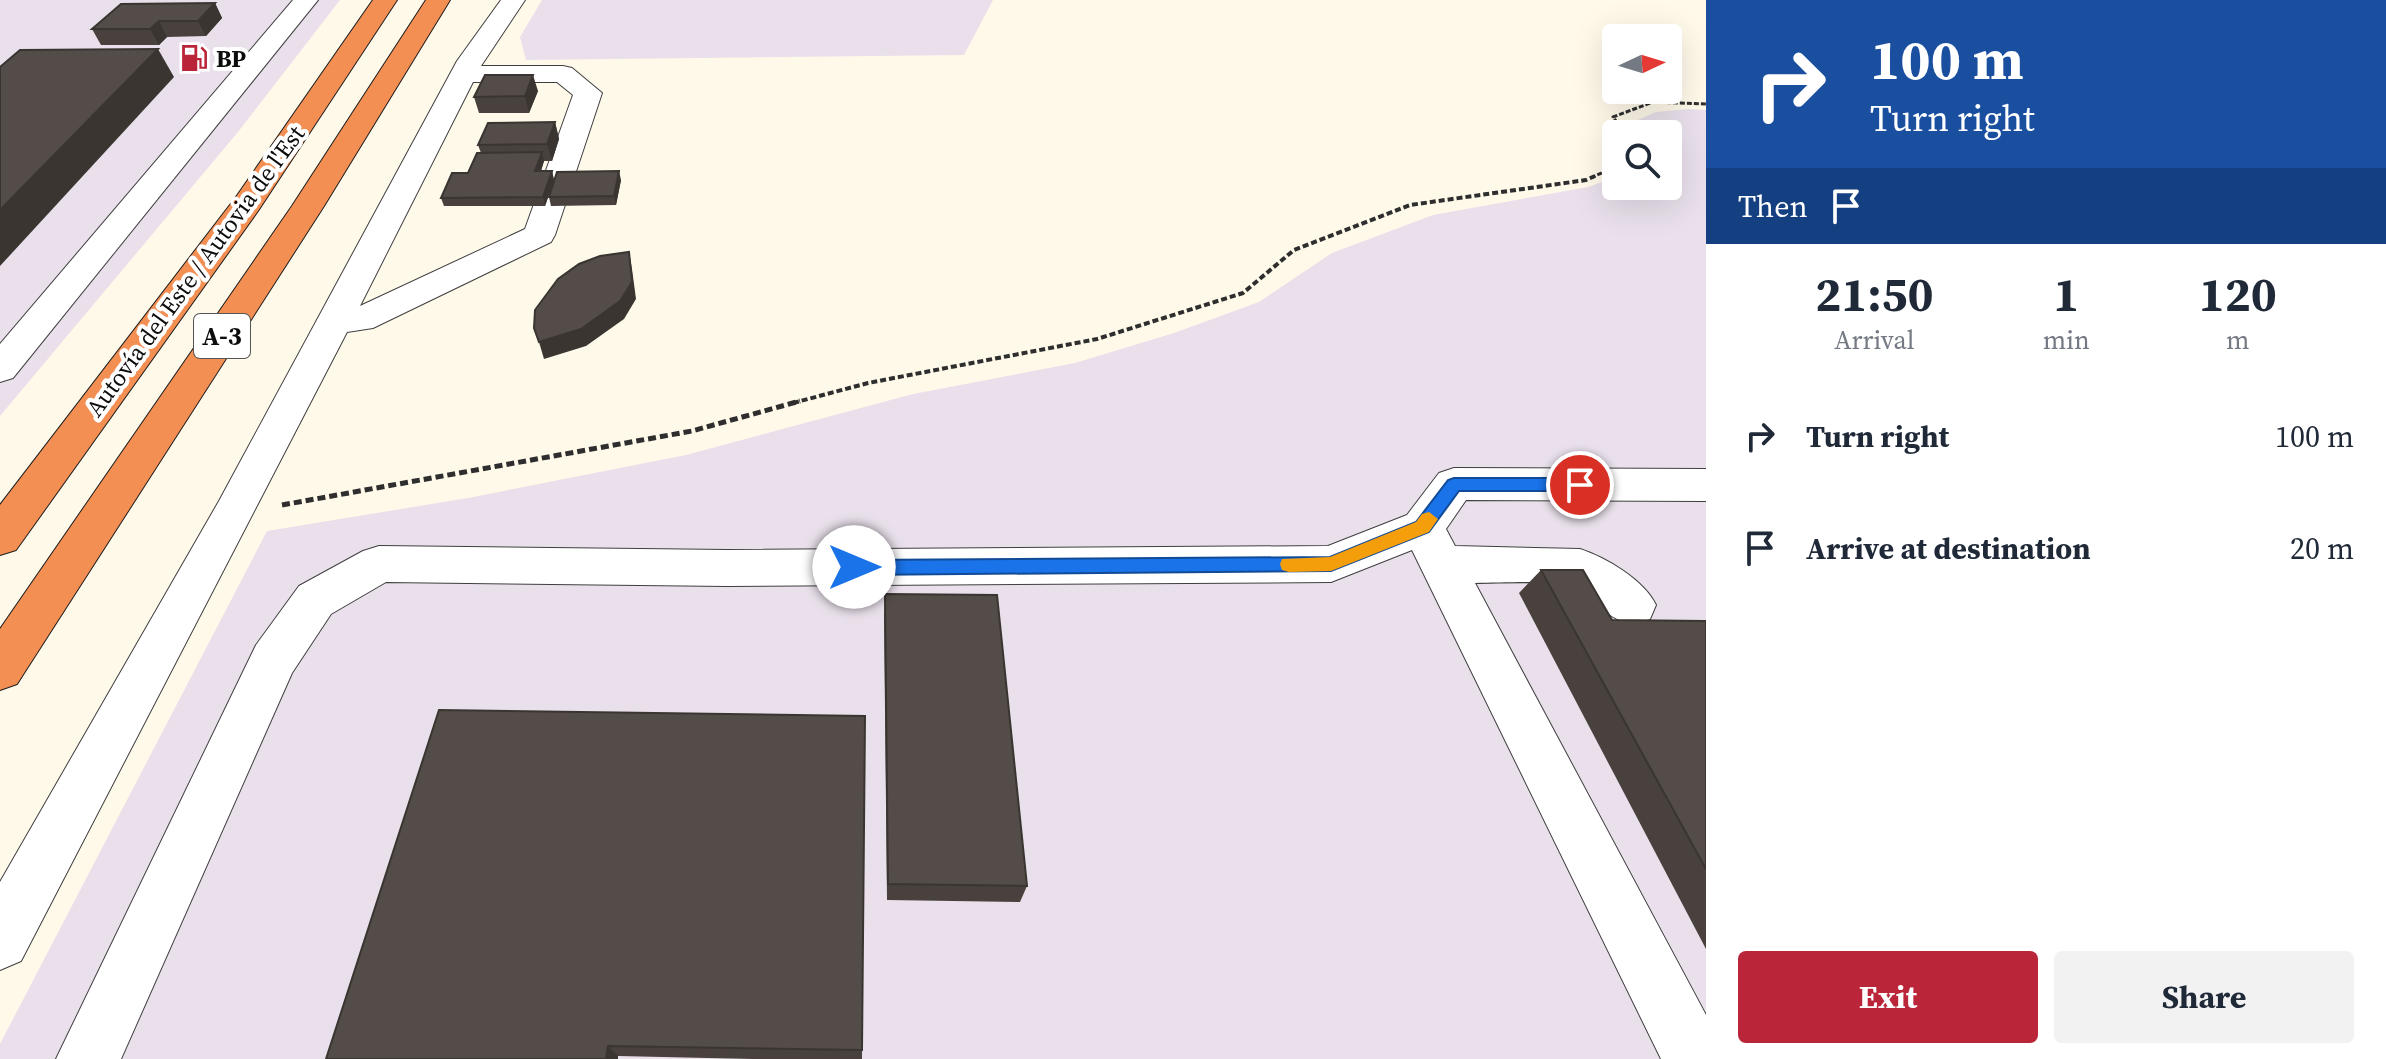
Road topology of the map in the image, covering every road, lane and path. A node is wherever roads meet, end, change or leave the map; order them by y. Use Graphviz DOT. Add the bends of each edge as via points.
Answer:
graph roads {
  1 [pos="306,0"];
  2 [pos="385,0"];
  3 [pos="438,0"];
  4 [pos="513,0"];
  5 [pos="463,74"];
  6 [pos="1706,104"];
  7 [pos="1615,120"];
  8 [pos="1602,173"];
  9 [pos="334,321"];
  10 [pos="0,369"];
  11 [pos="1706,485"];
  12 [pos="234,513"];
  13 [pos="0,538"];
  14 [pos="1432,546"];
  15 [pos="1633,605"];
  16 [pos="0,669"];
  17 [pos="0,940"];
  18 [pos="1692,1054"];
  19 [pos="88,1059"];
  1 -- 10 [label="street"];
  2 -- 13 [label="highway, Autovía del Este / Autovia de l'Est / A-3" via="247,204"];
  3 -- 16 [label="highway, Autovía del Este / Autovia de l'Est / A-3" via="308,206"];
  4 -- 5 [label="street"];
  5 -- 9 [label="street"];
  5 -- 9 [label="street" via="563,74 588,93 539,235 360,320"];
  6 -- 7 [label="path" via="1653,102"];
  8 -- 12 [label="path" via="1586,180 1410,205 1294,250 1243,293 1097,339 868,383 692,431"];
  9 -- 12 [label="street"];
  11 -- 14 [label="street" via="1454,484"];
  12 -- 17 [label="street"];
  14 -- 15 [label="street" via="1580,567"];
  14 -- 18 [label="street"];
  14 -- 19 [label="street" via="1331,564 379,564 315,600 273,660"];
}
